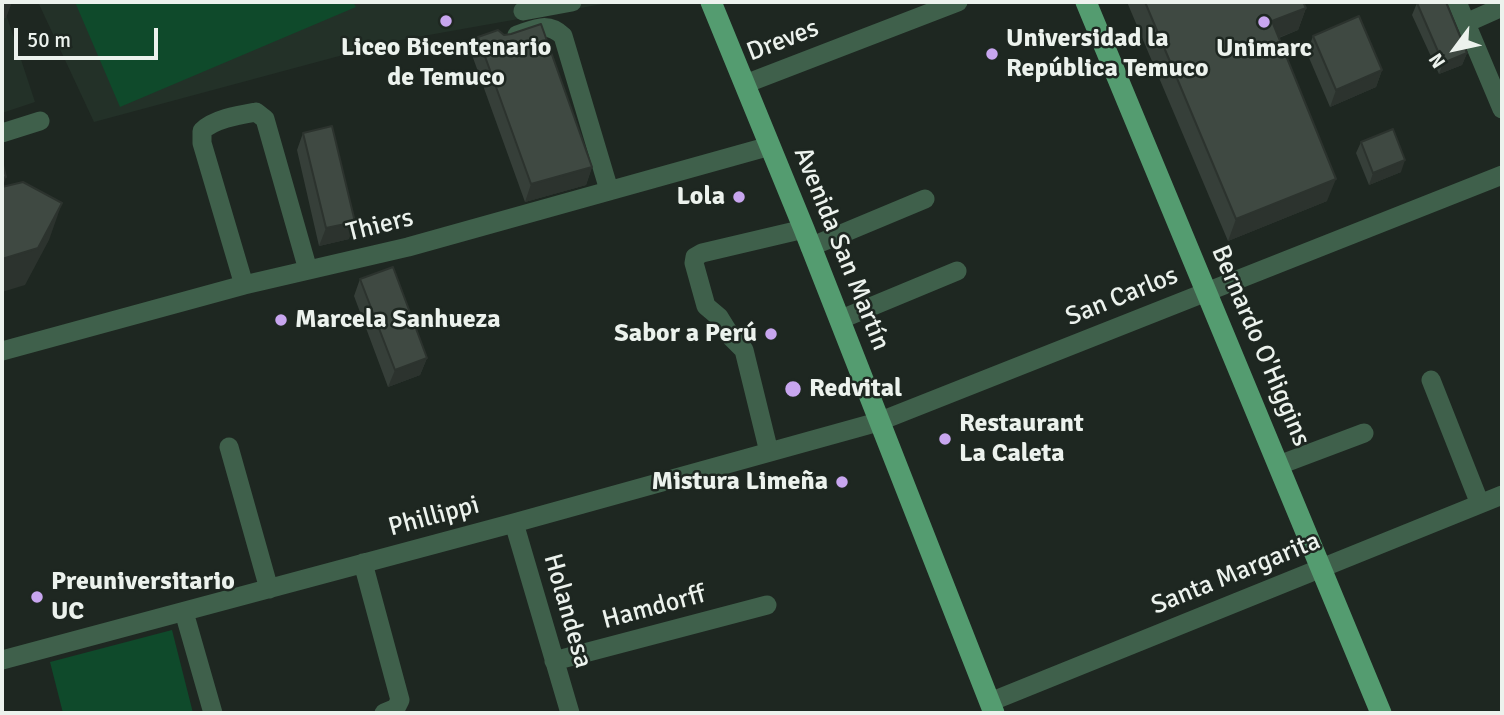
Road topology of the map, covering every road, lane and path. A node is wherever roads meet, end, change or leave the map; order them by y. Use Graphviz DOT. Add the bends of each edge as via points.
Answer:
graph roads {
  1 [pos="572,2"];
  2 [pos="711,2"];
  3 [pos="958,2"];
  4 [pos="1086,2"];
  5 [pos="1457,2"];
  6 [pos="1502,7"];
  7 [pos="523,11"];
  8 [pos="1466,23"];
  9 [pos="501,40"];
  10 [pos="745,84"];
  11 [pos="1502,109"];
  12 [pos="40,121"];
  13 [pos="2,133"];
  14 [pos="770,146"];
  15 [pos="1502,175"];
  16 [pos="609,190"];
  17 [pos="925,199"];
  18 [pos="807,238"];
  19 [pos="308,270"];
  20 [pos="957,271"];
  21 [pos="244,285"];
  22 [pos="1208,291"];
  23 [pos="839,320"];
  24 [pos="2,351"];
  25 [pos="1431,380"];
  26 [pos="878,422"];
  27 [pos="1364,433"];
  28 [pos="229,446"];
  29 [pos="769,452"];
  30 [pos="1279,465"];
  31 [pos="1502,495"];
  32 [pos="1480,504"];
  33 [pos="514,523"];
  34 [pos="363,563"];
  35 [pos="1321,568"];
  36 [pos="269,589"];
  37 [pos="767,605"];
  38 [pos="184,612"];
  39 [pos="2,660"];
  40 [pos="554,661"];
  41 [pos="992,708"];
  42 [pos="213,713"];
  43 [pos="384,713"];
  44 [pos="570,713"];
  45 [pos="1381,713"];
  1 -- 7 [label="street"];
  2 -- 10 [label="main road, Avenida San Martín"];
  3 -- 10 [label="street, Dreves"];
  4 -- 22 [label="main road, Bernardo O'Higgins"];
  5 -- 8 [label="street"];
  6 -- 8 [label="street"];
  8 -- 11 [label="street"];
  9 -- 16 [label="street" via="545,26 563,36"];
  10 -- 14 [label="main road, Avenida San Martín"];
  12 -- 13 [label="street"];
  14 -- 16 [label="street, Thiers"];
  14 -- 18 [label="main road, Avenida San Martín"];
  15 -- 22 [label="street, San Carlos"];
  16 -- 19 [label="street, Thiers"];
  17 -- 18 [label="street"];
  18 -- 23 [label="main road, Avenida San Martín"];
  18 -- 29 [label="street" via="695,257 706,306 744,350"];
  19 -- 21 [label="street, Thiers"];
  19 -- 21 [label="street" via="265,119 249,113 202,131"];
  20 -- 23 [label="street"];
  21 -- 24 [label="street, Thiers"];
  22 -- 26 [label="street, San Carlos"];
  22 -- 30 [label="main road, Bernardo O'Higgins"];
  23 -- 26 [label="main road, Avenida San Martín"];
  25 -- 32 [label="street"];
  26 -- 29 [label="street, Phillippi"];
  26 -- 41 [label="main road, Avenida San Martín"];
  27 -- 30 [label="street"];
  28 -- 36 [label="street"];
  29 -- 33 [label="street, Phillippi"];
  30 -- 35 [label="main road, Bernardo O'Higgins"];
  31 -- 32 [label="street, Santa Margarita"];
  32 -- 35 [label="street, Santa Margarita"];
  33 -- 34 [label="street, Phillippi"];
  33 -- 40 [label="street, Holandesa"];
  34 -- 36 [label="street, Phillippi"];
  34 -- 43 [label="street" via="400,700 396,708"];
  35 -- 41 [label="street, Santa Margarita"];
  35 -- 45 [label="main road, Bernardo O'Higgins"];
  36 -- 38 [label="street, Phillippi"];
  37 -- 40 [label="street, Hamdorff"];
  38 -- 39 [label="street, Phillippi"];
  38 -- 42 [label="street"];
  40 -- 44 [label="street, Holandesa"];
}
